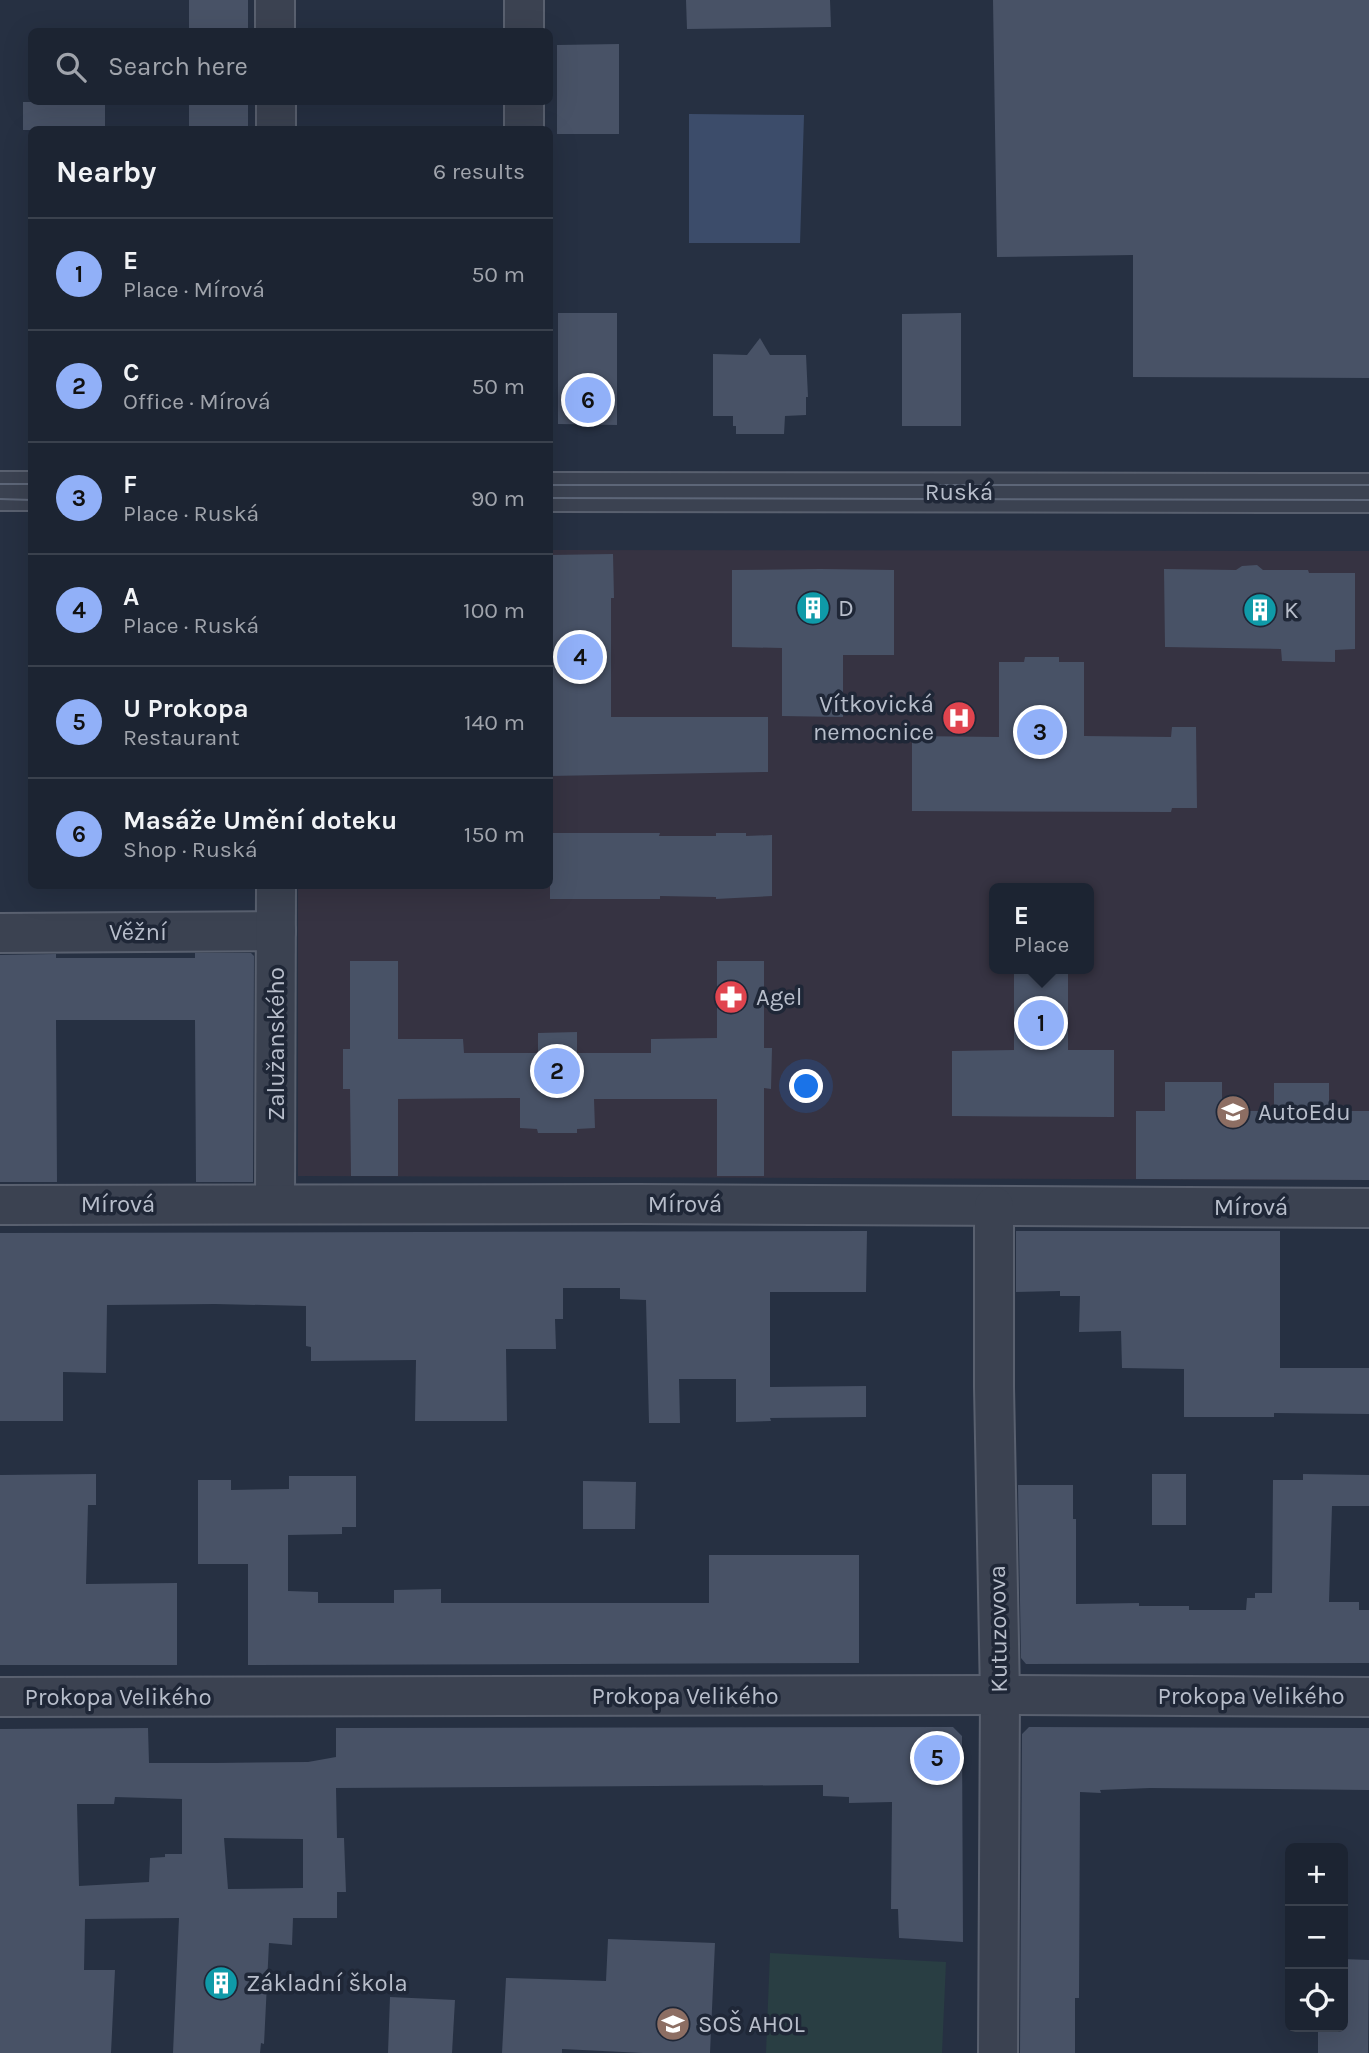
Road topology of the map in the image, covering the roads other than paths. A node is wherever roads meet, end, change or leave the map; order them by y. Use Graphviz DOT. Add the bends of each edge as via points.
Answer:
graph roads {
  1 [pos="275,0"];
  2 [pos="524,0"];
  3 [pos="275,28"];
  4 [pos="524,28"];
  5 [pos="276,105"];
  6 [pos="524,105"];
  7 [pos="276,126"];
  8 [pos="524,126"];
  9 [pos="0,491"];
  10 [pos="28,491"];
  11 [pos="553,492"];
  12 [pos="1369,493"];
  13 [pos="276,889"];
  14 [pos="276,931"];
  15 [pos="0,933"];
  16 [pos="275,1203"];
  17 [pos="0,1205"];
  18 [pos="994,1206"];
  19 [pos="1369,1208"];
  20 [pos="1000,1695"];
  21 [pos="1369,1697"];
  22 [pos="0,1698"];
  23 [pos="998,2053"];
  1 -- 3 [label="street"];
  2 -- 4 [label="street"];
  5 -- 7 [label="street"];
  6 -- 8 [label="street"];
  9 -- 10 [label="street"];
  11 -- 12 [label="street, Ruská"];
  13 -- 14 [label="street, Zalužanského"];
  14 -- 15 [label="street, Věžní"];
  14 -- 16 [label="street, Zalužanského"];
  16 -- 17 [label="street, Mírová"];
  16 -- 18 [label="street, Mírová"];
  18 -- 19 [label="street, Mírová"];
  18 -- 20 [label="street, Kutuzovova"];
  20 -- 21 [label="street, Prokopa Velikého"];
  20 -- 22 [label="street, Prokopa Velikého"];
  20 -- 23 [label="street, Kutuzovova"];
}
